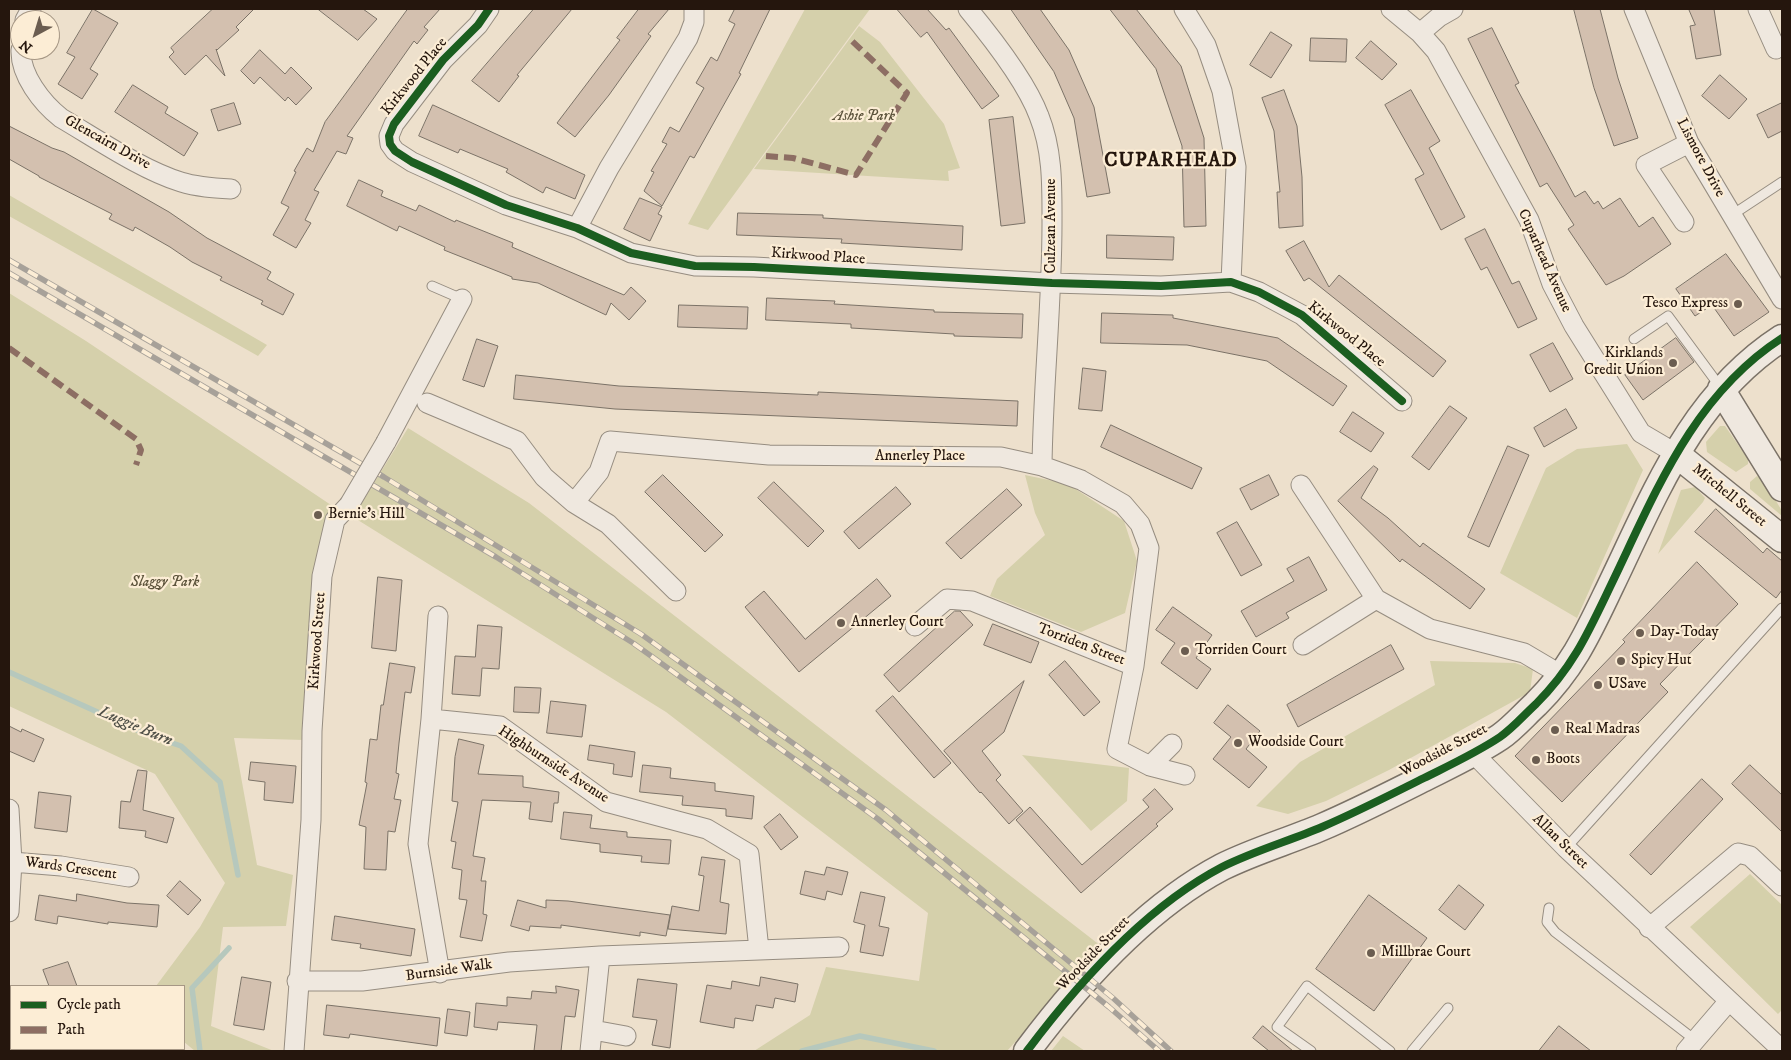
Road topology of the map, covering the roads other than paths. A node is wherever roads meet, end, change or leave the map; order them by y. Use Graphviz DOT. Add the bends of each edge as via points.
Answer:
graph roads {
  1 [pos="489,9"];
  2 [pos="694,9"];
  3 [pos="968,9"];
  4 [pos="1186,9"];
  5 [pos="1392,9"];
  6 [pos="1453,9"];
  7 [pos="1634,9"];
  8 [pos="1758,9"];
  9 [pos="1420,33"];
  10 [pos="1776,49"];
  11 [pos="19,60"];
  12 [pos="1690,142"];
  13 [pos="1782,182"];
  14 [pos="231,189"];
  15 [pos="1732,215"];
  16 [pos="1684,222"];
  17 [pos="576,228"];
  18 [pos="1231,282"];
  19 [pos="1052,283"];
  20 [pos="432,286"];
  21 [pos="462,299"];
  22 [pos="1782,299"];
  23 [pos="1782,338"];
  24 [pos="1634,339"];
  25 [pos="1722,389"];
  26 [pos="1402,401"];
  27 [pos="426,403"];
  28 [pos="1675,453"];
  29 [pos="1042,466"];
  30 [pos="1301,485"];
  31 [pos="1782,488"];
  32 [pos="574,503"];
  33 [pos="1782,539"];
  34 [pos="676,591"];
  35 [pos="1376,599"];
  36 [pos="1782,608"];
  37 [pos="438,616"];
  38 [pos="915,626"];
  39 [pos="1303,645"];
  40 [pos="1134,666"];
  41 [pos="1562,676"];
  42 [pos="431,720"];
  43 [pos="1172,744"];
  44 [pos="1473,753"];
  45 [pos="1150,766"];
  46 [pos="1186,775"];
  47 [pos="9,809"];
  48 [pos="1566,848"];
  49 [pos="12,862"];
  50 [pos="129,877"];
  51 [pos="1782,886"];
  52 [pos="1549,908"];
  53 [pos="9,912"];
  54 [pos="1649,928"];
  55 [pos="839,947"];
  56 [pos="760,950"];
  57 [pos="600,956"];
  58 [pos="440,973"];
  59 [pos="298,981"];
  60 [pos="1729,1001"];
  61 [pos="1448,1008"];
  62 [pos="592,1030"];
  63 [pos="626,1036"];
  64 [pos="1691,1046"];
  65 [pos="1781,1046"];
  66 [pos="294,1051"];
  67 [pos="590,1051"];
  68 [pos="1027,1051"];
  69 [pos="1311,1051"];
  70 [pos="1390,1051"];
  71 [pos="1412,1051"];
  1 -- 17 [label="street, Kirkwood Place" via="478,25 443,60 394,124 389,136 390,144 412,162 506,205"];
  2 -- 17 [label="street" via="694,22 688,38"];
  3 -- 19 [label="street, Culzean Avenue" via="1031,98 1040,116 1052,169"];
  4 -- 18 [label="street" via="1206,45 1222,92 1236,167"];
  5 -- 9 [label="street, Cuparhead Avenue"];
  6 -- 9 [label="street"];
  7 -- 12 [label="street, Lismore Drive"];
  8 -- 10 [label="street"];
  9 -- 28 [label="street, Cuparhead Avenue" via="1436,51 1529,220 1552,284 1574,326 1641,432"];
  11 -- 14 [label="street, Glencairn Drive" via="39,96 61,118 181,182"];
  12 -- 15 [label="street, Lismore Drive"];
  12 -- 16 [label="street" via="1646,165"];
  13 -- 15 [label="lane"];
  15 -- 22 [label="street, Lismore Drive"];
  17 -- 19 [label="street, Kirkwood Place" via="631,253 694,266 754,266"];
  18 -- 19 [label="street, Kirkwood Place" via="1161,286"];
  18 -- 26 [label="street, Kirkwood Place" via="1259,292 1302,315"];
  19 -- 29 [label="street, Culzean Avenue"];
  20 -- 21 [label="lane, Kirkwood Street"];
  21 -- 59 [label="street, Kirkwood Street, bridge" via="386,442 349,505 335,520 322,576 312,731 311,820"];
  23 -- 25 [label="street, Woodside Street" via="1762,351"];
  24 -- 25 [label="lane" via="1668,316"];
  25 -- 28 [label="street, Woodside Street"];
  25 -- 31 [label="street"];
  27 -- 32 [label="street" via="517,441 544,477"];
  28 -- 33 [label="street, Mitchell Street"];
  28 -- 41 [label="street, Woodside Street" via="1586,640"];
  29 -- 32 [label="street, Annerley Place" via="1001,458 769,455 610,441 599,472"];
  29 -- 40 [label="street, Annerley Place" via="1081,480 1123,504 1140,524 1149,548"];
  30 -- 35 [label="street"];
  32 -- 34 [label="street" via="608,524"];
  35 -- 39 [label="street"];
  35 -- 41 [label="street" via="1430,629 1524,653"];
  36 -- 48 [label="lane"];
  37 -- 42 [label="street"];
  38 -- 40 [label="street, Torriden Street" via="947,599 972,601"];
  40 -- 45 [label="street, Torriden Street" via="1118,749"];
  41 -- 44 [label="street, Woodside Street" via="1502,735"];
  42 -- 56 [label="street, Highburnside Avenue" via="500,726 606,802 707,829 750,854"];
  42 -- 58 [label="street" via="418,844"];
  43 -- 45 [label="street"];
  44 -- 48 [label="street, Allan Street"];
  44 -- 68 [label="street, Woodside Street" via="1320,828 1221,868 1181,893 1112,954 1069,999"];
  45 -- 46 [label="street"];
  47 -- 49 [label="street, Wards Crescent"];
  48 -- 54 [label="street, Allan Street"];
  49 -- 50 [label="street, Wards Crescent"];
  49 -- 53 [label="street, Wards Crescent"];
  51 -- 54 [label="street" via="1750,856 1738,853"];
  52 -- 64 [label="lane" via="1547,922 1555,932"];
  54 -- 60 [label="street, Allan Street"];
  55 -- 56 [label="street, Burnside Walk"];
  56 -- 57 [label="street, Burnside Walk"];
  57 -- 58 [label="street, Burnside Walk" via="509,962"];
  57 -- 62 [label="street"];
  58 -- 59 [label="street, Burnside Walk" via="362,981"];
  59 -- 66 [label="street, Kirkwood Street"];
  60 -- 64 [label="street"];
  60 -- 65 [label="street, Allan Street"];
  61 -- 71 [label="lane"];
  62 -- 63 [label="street"];
  62 -- 67 [label="street"];
  69 -- 70 [label="lane" via="1277,1027 1307,986"];
}
